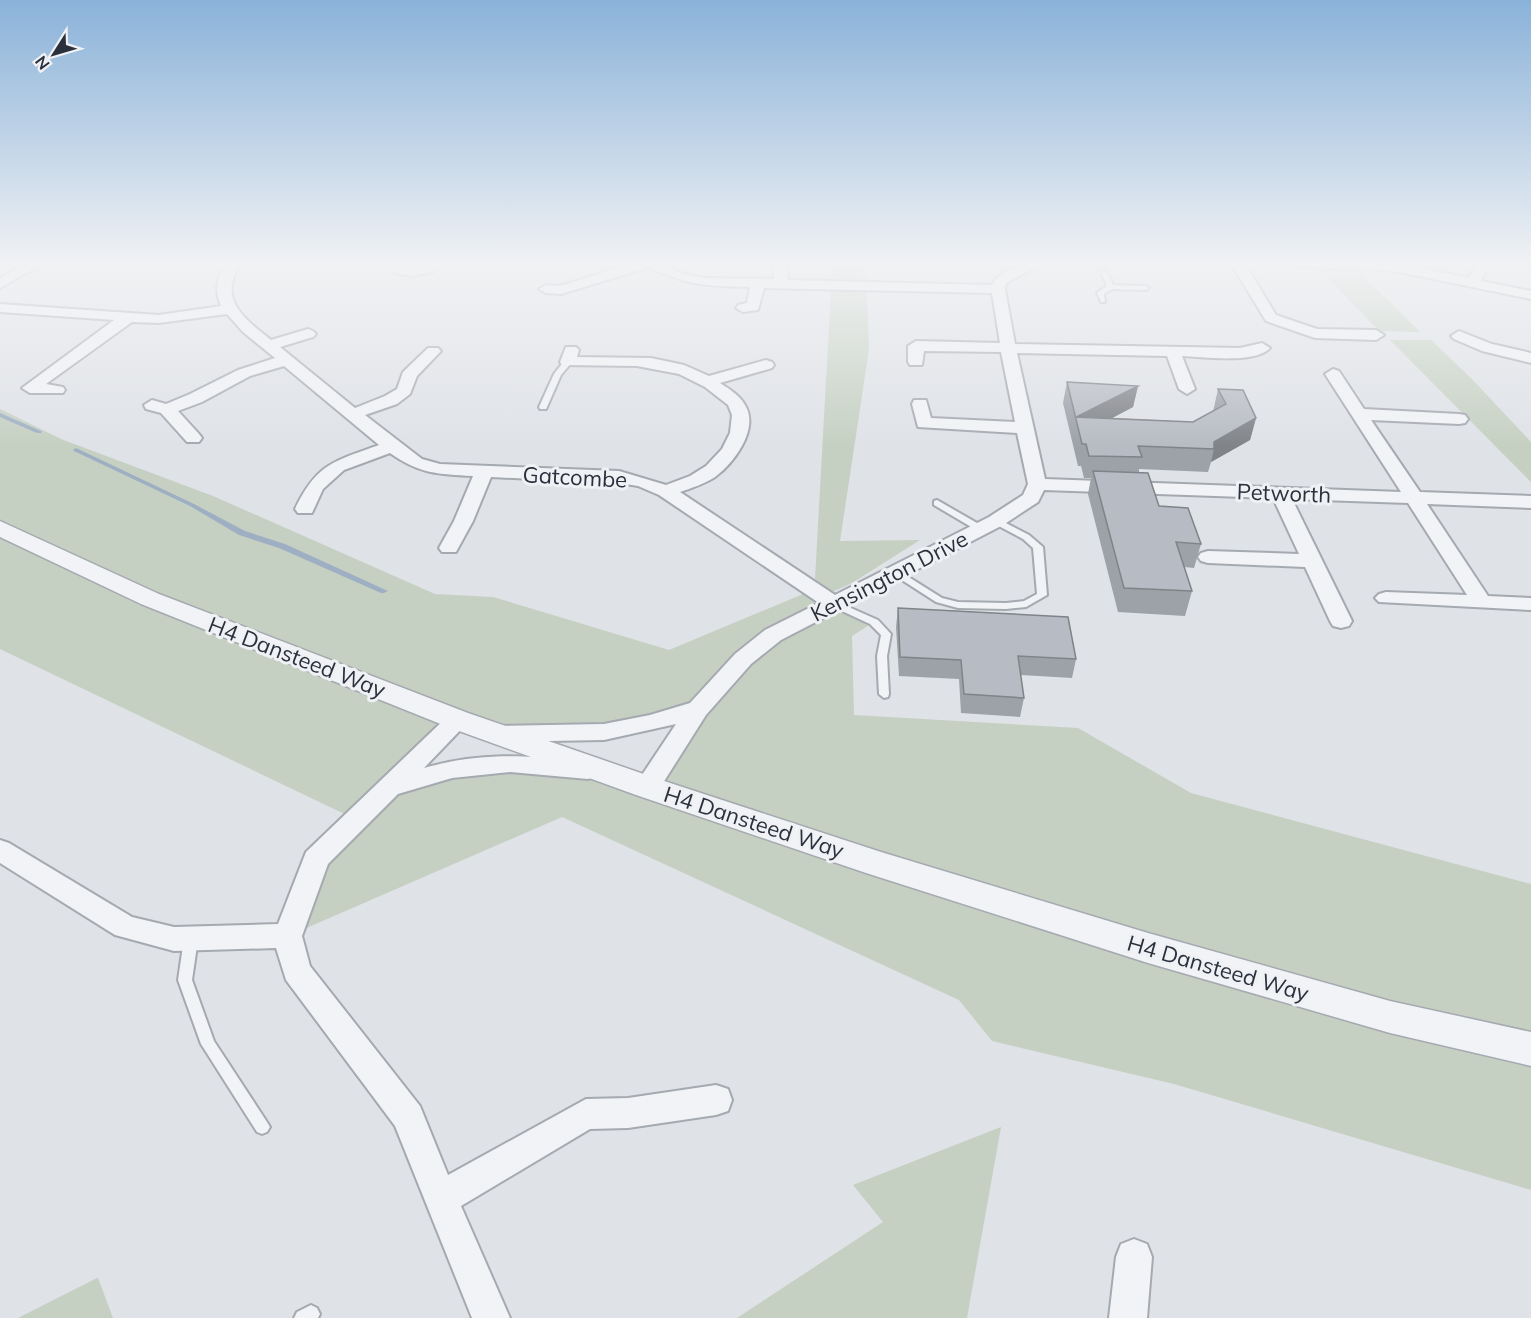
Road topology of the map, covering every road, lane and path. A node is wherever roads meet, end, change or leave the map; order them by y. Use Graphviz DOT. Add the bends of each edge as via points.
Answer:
graph roads {
  1 [pos="120,324"];
  2 [pos="243,324"];
  3 [pos="1004,324"];
  4 [pos="1287,324"];
  5 [pos="308,334"];
  6 [pos="1376,335"];
  7 [pos="1459,336"];
  8 [pos="270,345"];
  9 [pos="916,347"];
  10 [pos="1008,347"];
  11 [pos="1262,348"];
  12 [pos="433,351"];
  13 [pos="1173,352"];
  14 [pos="569,356"];
  15 [pos="1531,358"];
  16 [pos="286,360"];
  17 [pos="766,364"];
  18 [pos="1333,374"];
  19 [pos="706,382"];
  20 [pos="1187,389"];
  21 [pos="57,390"];
  22 [pos="920,404"];
  23 [pos="543,407"];
  24 [pos="353,414"];
  25 [pos="1360,414"];
  26 [pos="1459,419"];
  27 [pos="1025,428"];
  28 [pos="193,438"];
  29 [pos="392,446"];
  30 [pos="484,472"];
  31 [pos="1037,484"];
  32 [pos="666,491"];
  33 [pos="1279,492"];
  34 [pos="1415,498"];
  35 [pos="1531,502"];
  36 [pos="938,503"];
  37 [pos="305,509"];
  38 [pos="988,525"];
  39 [pos="0,528"];
  40 [pos="449,548"];
  41 [pos="1208,557"];
  42 [pos="1311,561"];
  43 [pos="896,573"];
  44 [pos="1386,598"];
  45 [pos="1482,602"];
  46 [pos="835,604"];
  47 [pos="1531,604"];
  48 [pos="1341,621"];
  49 [pos="884,694"];
  50 [pos="698,709"];
  51 [pos="458,720"];
  52 [pos="498,734"];
  53 [pos="600,771"];
  54 [pos="392,787"];
  55 [pos="647,787"];
  56 [pos="0,849"];
  57 [pos="288,936"];
  58 [pos="191,938"];
  59 [pos="1531,1049"];
  60 [pos="716,1100"];
  61 [pos="262,1126"];
  62 [pos="440,1199"];
  63 [pos="1134,1257"];
  64 [pos="490,1318"];
  65 [pos="1128,1318"];
  1 -- 21 [label="street" via="30,388"];
  2 -- 8 [label="street, Gatcombe"];
  3 -- 10 [label="street"];
  4 -- 6 [label="street" via="1315,333"];
  5 -- 8 [label="street"];
  7 -- 15 [label="street" via="1487,348"];
  8 -- 16 [label="street, Gatcombe"];
  9 -- 10 [label="street"];
  10 -- 13 [label="street"];
  10 -- 27 [label="street"];
  11 -- 13 [label="street" via="1240,353"];
  12 -- 24 [label="street" via="409,375 404,391"];
  13 -- 20 [label="street"];
  14 -- 19 [label="street" via="679,368"];
  14 -- 23 [label="lane"];
  16 -- 24 [label="street, Gatcombe"];
  16 -- 28 [label="street" via="244,373 196,398 159,407"];
  17 -- 19 [label="street"];
  18 -- 25 [label="street"];
  19 -- 32 [label="street" via="726,393 738,407 741,420 733,449 711,471"];
  22 -- 27 [label="street" via="924,430"];
  24 -- 29 [label="street, Gatcombe"];
  25 -- 26 [label="street"];
  25 -- 34 [label="street"];
  27 -- 31 [label="street"];
  29 -- 30 [label="street, Gatcombe" via="416,463"];
  29 -- 37 [label="street" via="338,466 315,487"];
  30 -- 32 [label="street, Gatcombe" via="619,477"];
  30 -- 40 [label="street" via="461,530"];
  31 -- 33 [label="street, Petworth"];
  31 -- 38 [label="street, Kensington Drive" via="1031,498"];
  32 -- 46 [label="street, Gatcombe"];
  33 -- 34 [label="street, Petworth"];
  33 -- 42 [label="street"];
  34 -- 35 [label="street, Petworth"];
  34 -- 45 [label="street"];
  36 -- 38 [label="lane"];
  38 -- 43 [label="street, Kensington Drive"];
  38 -- 43 [label="lane" via="1026,537 1038,547 1042,595 1006,606 958,605 939,600"];
  39 -- 51 [label="street, H4 Dansteed Way" via="150,599"];
  41 -- 42 [label="street"];
  42 -- 48 [label="street"];
  43 -- 46 [label="street, Kensington Drive"];
  44 -- 45 [label="street"];
  45 -- 47 [label="street"];
  46 -- 49 [label="lane" via="874,622 886,634 882,656"];
  46 -- 50 [label="street, Kensington Drive" via="773,635 743,659"];
  50 -- 52 [label="street" via="604,732"];
  50 -- 55 [label="street, Kensington Drive"];
  51 -- 52 [label="street, H4 Dansteed Way"];
  51 -- 54 [label="street"];
  52 -- 53 [label="street, H4 Dansteed Way"];
  53 -- 54 [label="street" via="510,763 452,769"];
  53 -- 55 [label="street, H4 Dansteed Way"];
  54 -- 57 [label="street" via="316,859"];
  55 -- 59 [label="street, H4 Dansteed Way" via="1148,948 1390,1017"];
  56 -- 58 [label="street" via="125,927 174,939"];
  57 -- 58 [label="street"];
  57 -- 62 [label="street" via="296,970 408,1117"];
  58 -- 61 [label="lane" via="185,980 208,1044"];
  60 -- 62 [label="street" via="628,1113 586,1114"];
  62 -- 64 [label="street"];
  63 -- 65 [label="street"];
}
